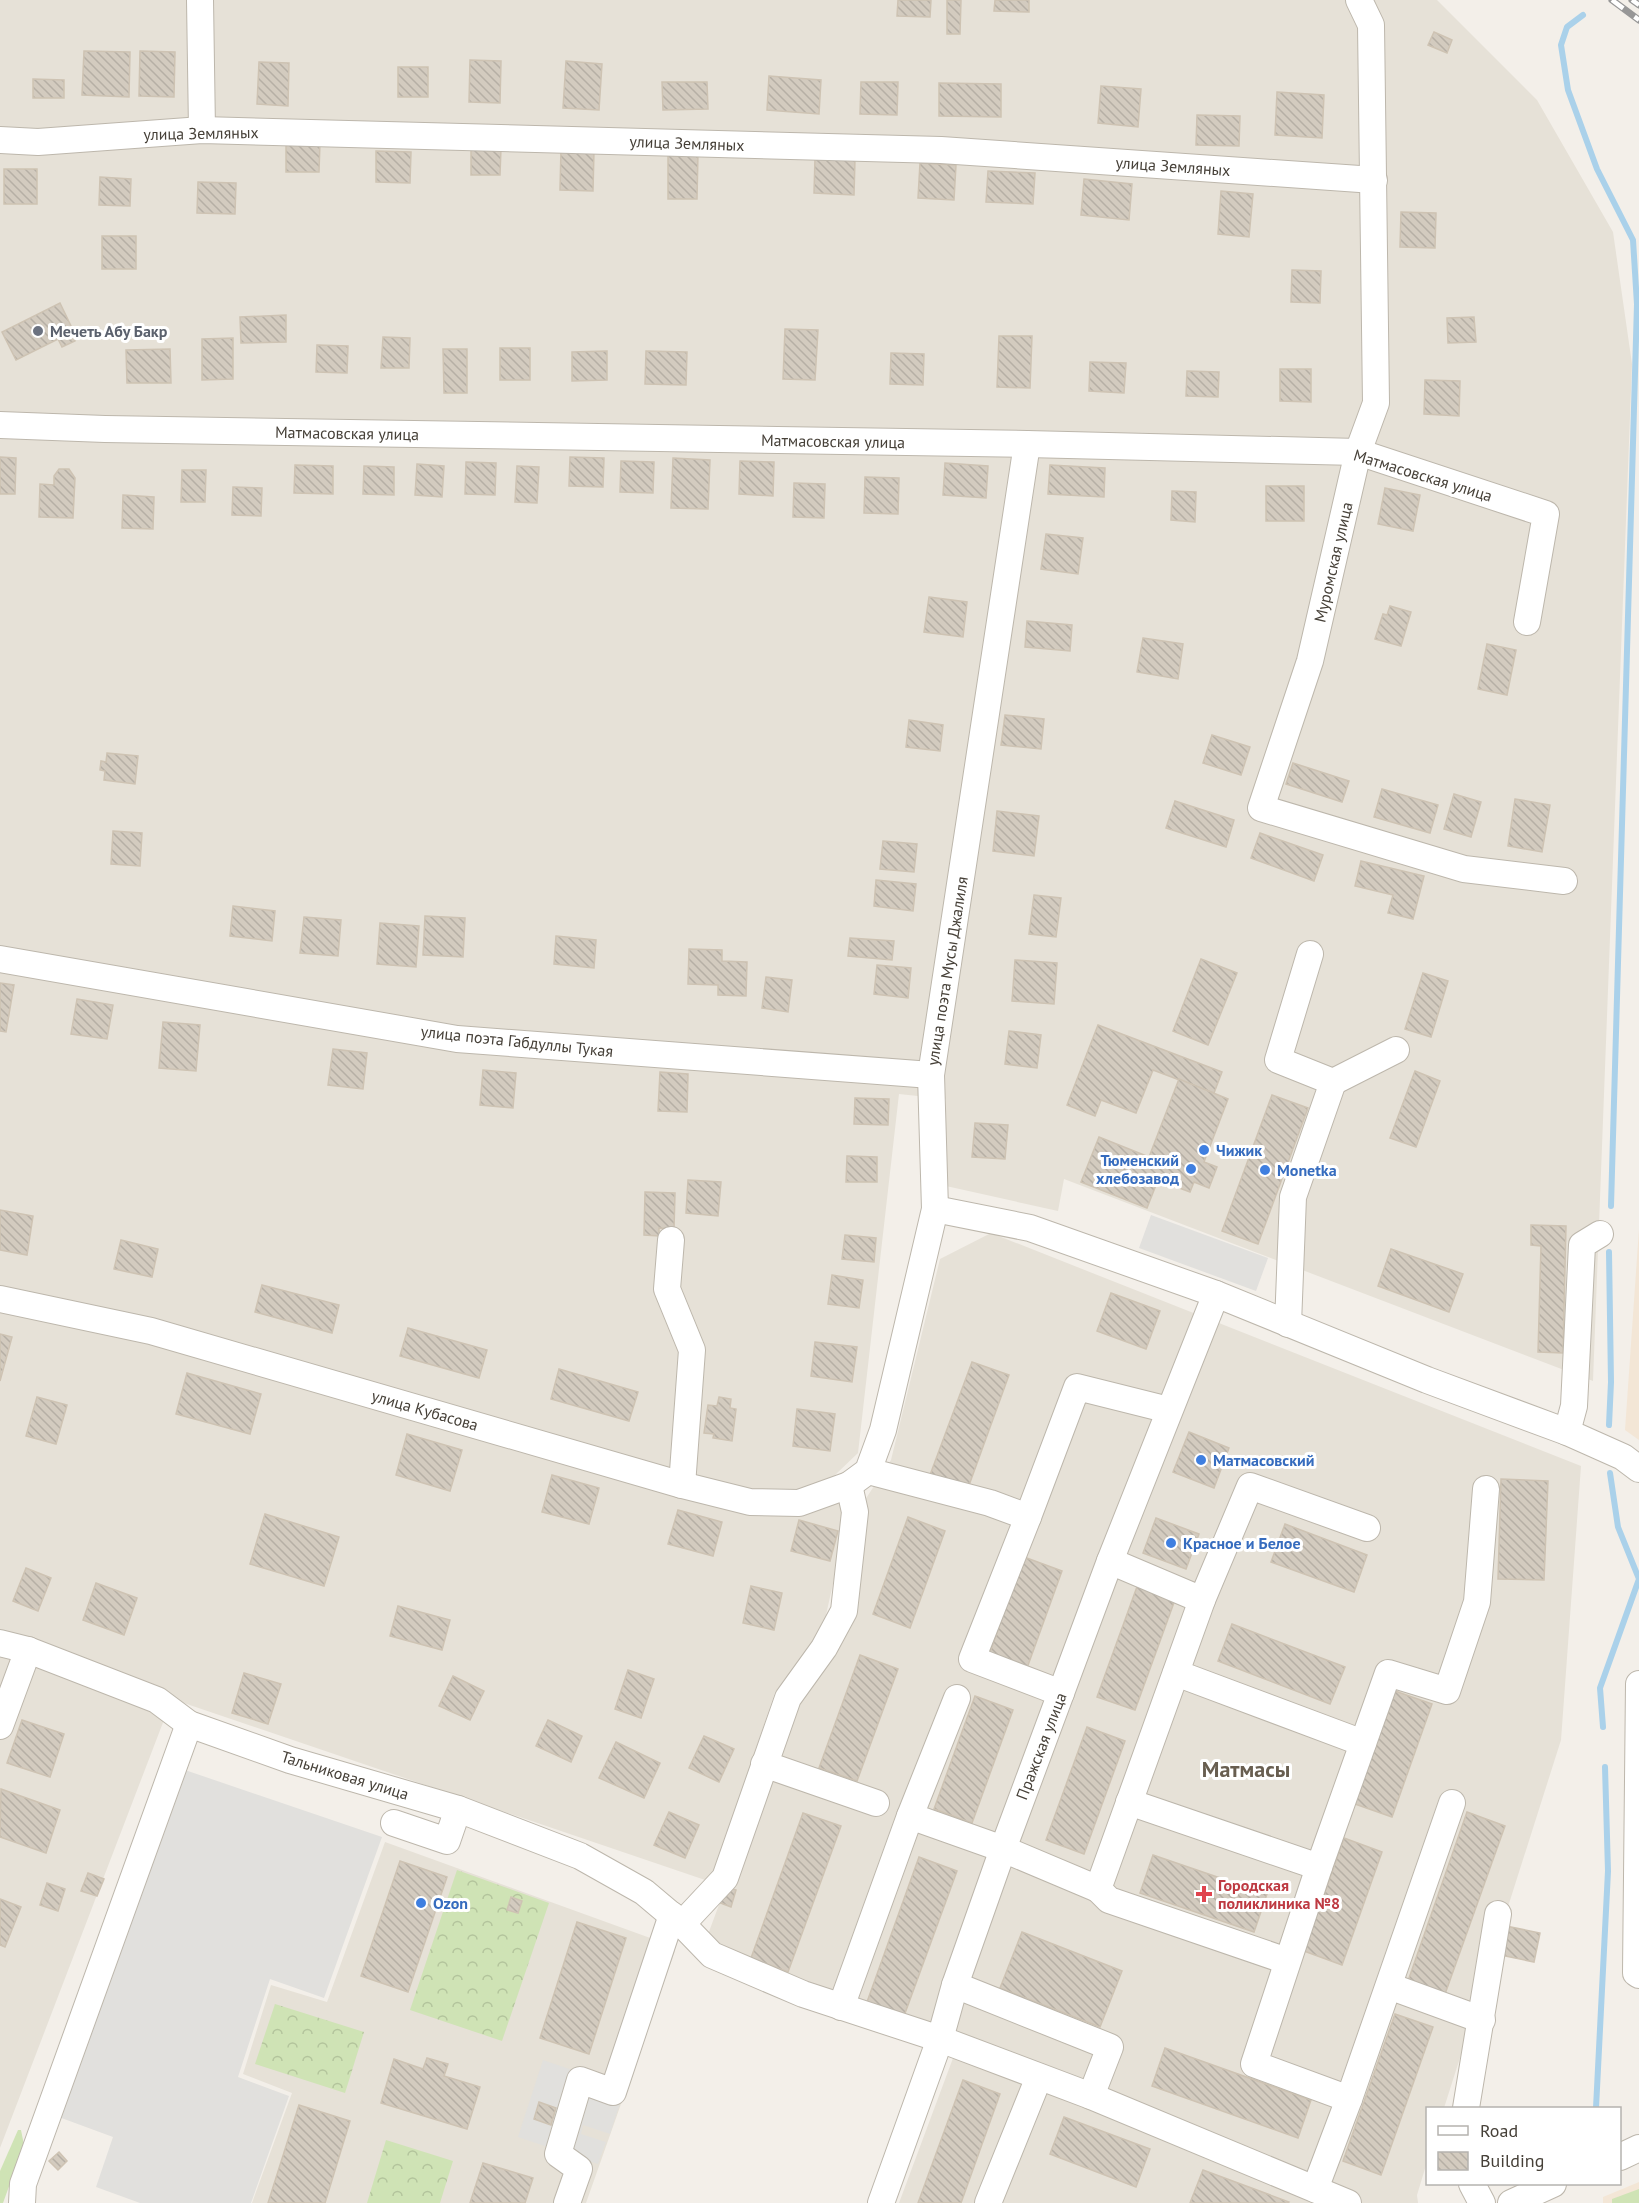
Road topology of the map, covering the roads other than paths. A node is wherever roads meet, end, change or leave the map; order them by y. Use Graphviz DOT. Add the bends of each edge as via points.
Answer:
graph roads {
  1 [pos="200,0"];
  2 [pos="1359,0"];
  3 [pos="202,129"];
  4 [pos="0,140"];
  5 [pos="1374,180"];
  6 [pos="0,425"];
  7 [pos="1027,444"];
  8 [pos="1358,452"];
  9 [pos="1527,622"];
  10 [pos="1564,881"];
  11 [pos="1310,954"];
  12 [pos="0,959"];
  13 [pos="1396,1050"];
  14 [pos="931,1075"];
  15 [pos="1333,1082"];
  16 [pos="935,1209"];
  17 [pos="1600,1234"];
  18 [pos="671,1239"];
  19 [pos="1216,1294"];
  20 [pos="0,1299"];
  21 [pos="1288,1324"];
  22 [pos="1169,1410"];
  23 [pos="1568,1431"];
  24 [pos="1639,1469"];
  25 [pos="859,1478"];
  26 [pos="682,1485"];
  27 [pos="1486,1489"];
  28 [pos="1028,1517"];
  29 [pos="1367,1528"];
  30 [pos="1110,1561"];
  31 [pos="1202,1600"];
  32 [pos="0,1643"];
  33 [pos="28,1650"];
  34 [pos="1176,1673"];
  35 [pos="1639,1684"];
  36 [pos="1061,1693"];
  37 [pos="957,1698"];
  38 [pos="189,1724"];
  39 [pos="0,1726"];
  40 [pos="1363,1743"];
  41 [pos="764,1764"];
  42 [pos="1129,1802"];
  43 [pos="876,1803"];
  44 [pos="1452,1803"];
  45 [pos="458,1809"];
  46 [pos="910,1816"];
  47 [pos="394,1823"];
  48 [pos="1003,1849"];
  49 [pos="1319,1867"];
  50 [pos="1098,1888"];
  51 [pos="1498,1914"];
  52 [pos="677,1920"];
  53 [pos="1287,1961"];
  54 [pos="1639,1975"];
  55 [pos="955,1985"];
  56 [pos="1389,1986"];
  57 [pos="841,2007"];
  58 [pos="1482,2020"];
  59 [pos="940,2039"];
  60 [pos="1039,2077"];
  61 [pos="1091,2096"];
  62 [pos="1349,2099"];
  63 [pos="1466,2107"];
  64 [pos="1639,2148"];
  65 [pos="1621,2157"];
  66 [pos="1473,2185"];
  67 [pos="1551,2185"];
  68 [pos="1315,2189"];
  69 [pos="22,2203"];
  70 [pos="567,2203"];
  71 [pos="881,2203"];
  72 [pos="988,2203"];
  73 [pos="1348,2203"];
  74 [pos="1482,2203"];
  75 [pos="1511,2203"];
  1 -- 3 [label="street"];
  2 -- 5 [label="street, Муромская улица" via="1371,25"];
  3 -- 4 [label="street, улица Земляных" via="38,142"];
  3 -- 5 [label="street, улица Земляных" via="942,150"];
  5 -- 8 [label="street, Муромская улица" via="1376,403"];
  6 -- 7 [label="street, Матмасовская улица"];
  7 -- 8 [label="street, Матмасовская улица"];
  7 -- 14 [label="street, улица поэта Мусы Джалиля"];
  8 -- 9 [label="street, Матмасовская улица" via="1546,514"];
  8 -- 10 [label="street, Муромская улица" via="1310,661 1260,808 1464,869"];
  11 -- 15 [label="street" via="1278,1060"];
  12 -- 14 [label="street, улица поэта Габдуллы Тукая" via="457,1039"];
  13 -- 15 [label="street"];
  14 -- 16 [label="street, улица поэта Мусы Джалиля"];
  15 -- 21 [label="street" via="1293,1197"];
  16 -- 19 [label="street" via="1030,1228"];
  16 -- 25 [label="street, улица поэта Мусы Джалиля" via="883,1430"];
  17 -- 23 [label="street" via="1582,1245 1574,1406"];
  18 -- 26 [label="street" via="667,1289 692,1350"];
  19 -- 21 [label="street"];
  19 -- 22 [label="street, Пражская улица"];
  20 -- 26 [label="street, улица Кубасова" via="151,1331"];
  21 -- 23 [label="street"];
  22 -- 28 [label="street" via="1077,1387"];
  22 -- 30 [label="street, Пражская улица"];
  23 -- 24 [label="street" via="1623,1457"];
  25 -- 26 [label="street, улица Кубасова" via="799,1503 750,1502"];
  25 -- 28 [label="street" via="990,1503"];
  25 -- 41 [label="street" via="844,1611 824,1648 788,1698"];
  27 -- 40 [label="street" via="1477,1602 1447,1691 1388,1672"];
  28 -- 36 [label="street" via="972,1659"];
  29 -- 31 [label="street" via="1250,1486"];
  30 -- 31 [label="street"];
  30 -- 36 [label="street, Пражская улица"];
  31 -- 34 [label="street"];
  32 -- 33 [label="street, Тальниковая улица"];
  33 -- 38 [label="street, Тальниковая улица" via="157,1700"];
  33 -- 39 [label="street"];
  34 -- 40 [label="street"];
  34 -- 42 [label="street"];
  35 -- 54 [label="street"];
  36 -- 48 [label="street, Пражская улица"];
  37 -- 46 [label="street"];
  38 -- 45 [label="street, Тальниковая улица" via="290,1760"];
  38 -- 69 [label="street" via="23,2184"];
  40 -- 49 [label="street"];
  41 -- 43 [label="street"];
  41 -- 52 [label="street" via="725,1878"];
  42 -- 49 [label="street"];
  42 -- 50 [label="street"];
  44 -- 56 [label="street"];
  45 -- 47 [label="street" via="447,1841"];
  45 -- 52 [label="street, Тальниковая улица" via="580,1856 644,1892"];
  46 -- 48 [label="street"];
  46 -- 57 [label="street"];
  48 -- 50 [label="street"];
  48 -- 55 [label="street, Пражская улица"];
  49 -- 53 [label="street"];
  50 -- 53 [label="street" via="1109,1900"];
  51 -- 58 [label="street"];
  52 -- 57 [label="street, Тальниковая улица" via="712,1955"];
  52 -- 70 [label="street" via="613,2092 580,2080 558,2154 579,2169"];
  53 -- 62 [label="street" via="1254,2064"];
  55 -- 59 [label="street, Пражская улица"];
  55 -- 61 [label="street" via="1110,2047"];
  56 -- 58 [label="street"];
  56 -- 62 [label="street"];
  57 -- 59 [label="street, Тальниковая улица"];
  58 -- 63 [label="street"];
  59 -- 60 [label="street, Тальниковая улица"];
  59 -- 71 [label="street, Пражская улица"];
  60 -- 61 [label="street, Тальниковая улица"];
  60 -- 72 [label="street"];
  61 -- 68 [label="street, Тальниковая улица"];
  62 -- 68 [label="street"];
  64 -- 65 [label="street"];
  66 -- 74 [label="street"];
  67 -- 75 [label="street"];
  68 -- 73 [label="street, Тальниковая улица"];
}
